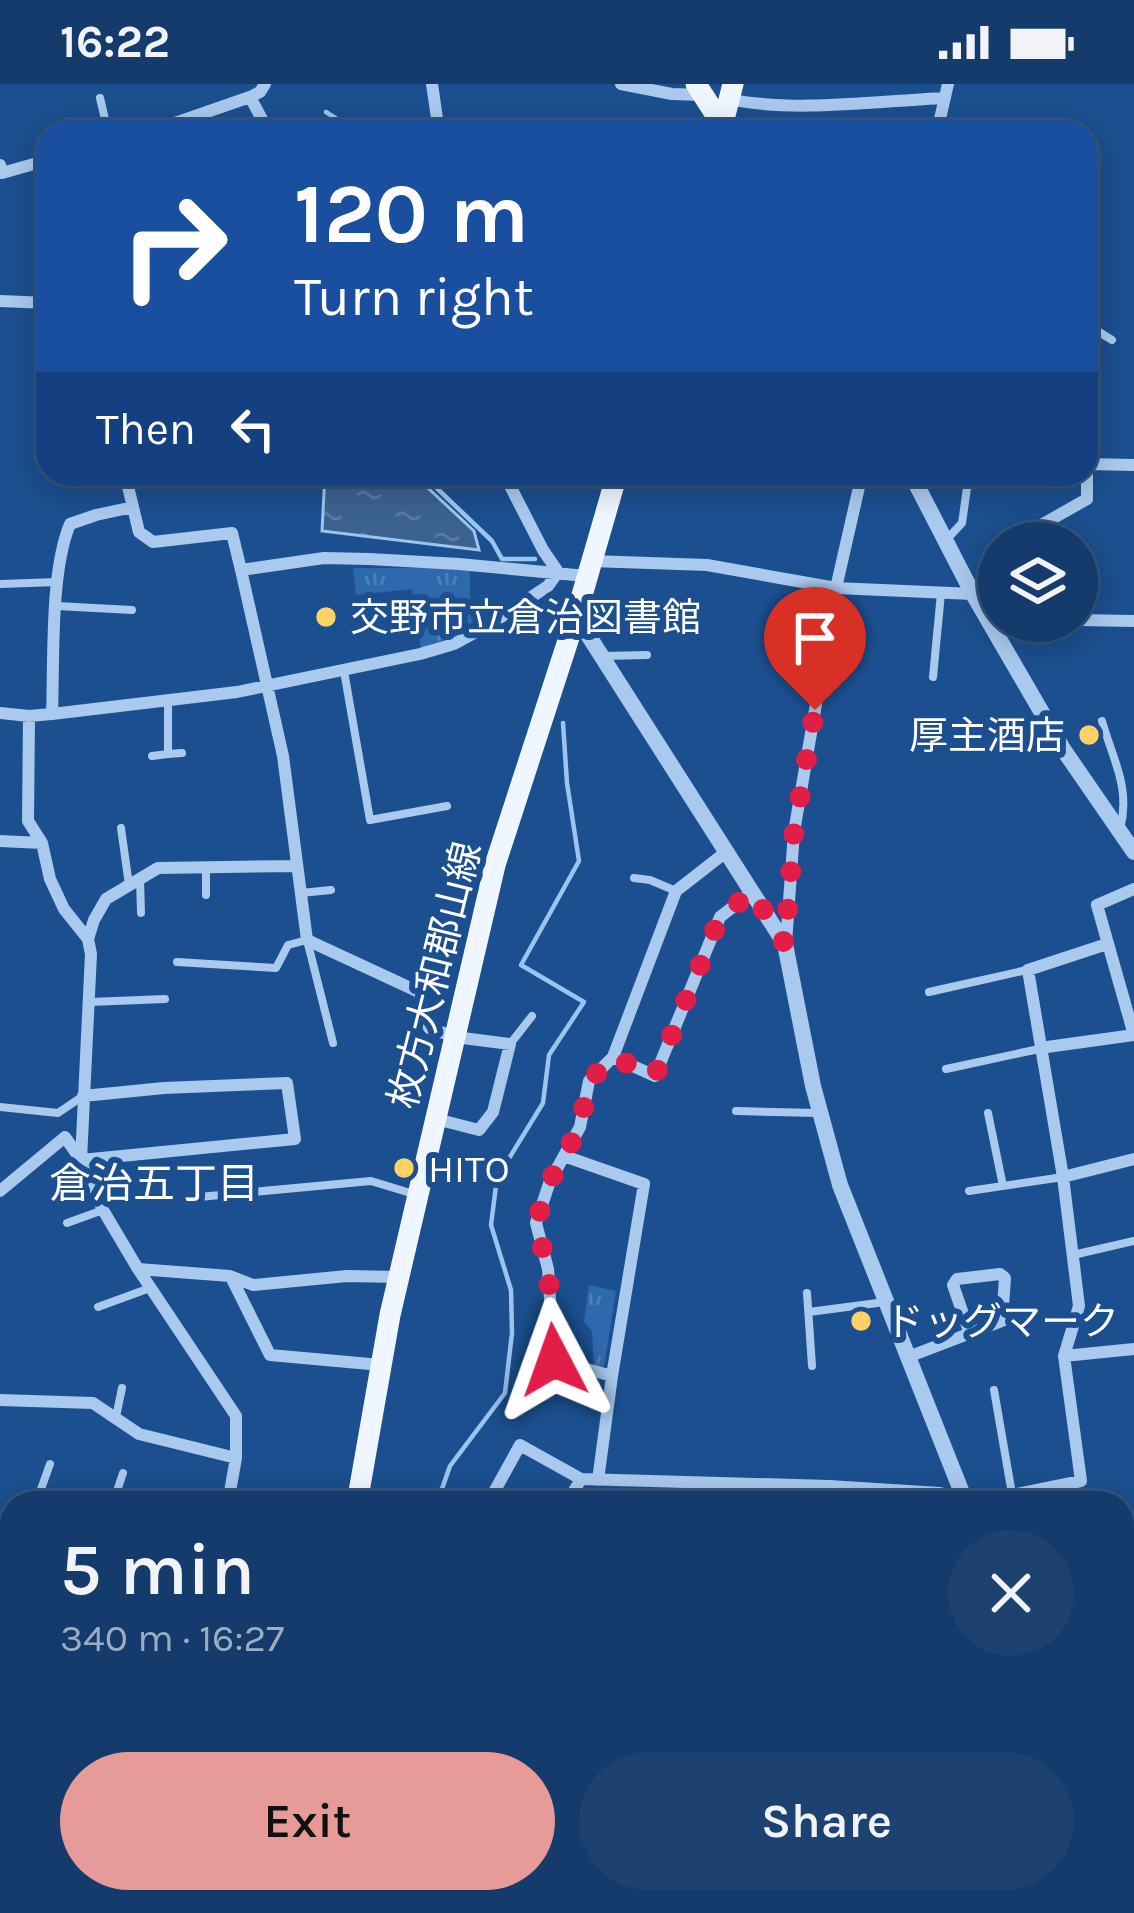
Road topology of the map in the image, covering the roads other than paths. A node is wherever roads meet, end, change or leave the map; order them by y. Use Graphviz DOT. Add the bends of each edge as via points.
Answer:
graph roads {
  1 [pos="264,84"];
  2 [pos="432,84"];
  3 [pos="621,84"];
  4 [pos="699,89"];
  5 [pos="946,91"];
  6 [pos="731,92"];
  7 [pos="250,97"];
  8 [pos="100,98"];
  9 [pos="105,120"];
  10 [pos="184,120"];
  11 [pos="262,120"];
  12 [pos="438,120"];
  13 [pos="717,120"];
  14 [pos="36,163"];
  15 [pos="1,171"];
  16 [pos="0,301"];
  17 [pos="36,302"];
  18 [pos="1098,331"];
  19 [pos="1112,340"];
  20 [pos="1098,464"];
  21 [pos="1134,465"];
  22 [pos="128,486"];
  23 [pos="510,486"];
  24 [pos="613,486"];
  25 [pos="859,486"];
  26 [pos="918,486"];
  27 [pos="967,486"];
  28 [pos="1087,486"];
  29 [pos="133,507"];
  30 [pos="1047,522"];
  31 [pos="947,539"];
  32 [pos="589,569"];
  33 [pos="241,570"];
  34 [pos="558,572"];
  35 [pos="59,582"];
  36 [pos="0,584"];
  37 [pos="836,588"];
  38 [pos="941,592"];
  39 [pos="973,594"];
  40 [pos="978,595"];
  41 [pos="57,606"];
  42 [pos="132,610"];
  43 [pos="576,616"];
  44 [pos="1098,620"];
  45 [pos="1134,621"];
  46 [pos="600,656"];
  47 [pos="646,656"];
  48 [pos="344,671"];
  49 [pos="933,677"];
  50 [pos="266,685"];
  51 [pos="168,700"];
  52 [pos="0,713"];
  53 [pos="52,714"];
  54 [pos="29,716"];
  55 [pos="1102,721"];
  56 [pos="182,753"];
  57 [pos="168,754"];
  58 [pos="152,756"];
  59 [pos="1134,765"];
  60 [pos="1118,771"];
  61 [pos="447,806"];
  62 [pos="1127,827"];
  63 [pos="122,828"];
  64 [pos="0,841"];
  65 [pos="42,843"];
  66 [pos="726,852"];
  67 [pos="1134,852"];
  68 [pos="206,866"];
  69 [pos="297,866"];
  70 [pos="634,878"];
  71 [pos="134,882"];
  72 [pos="1134,889"];
  73 [pos="331,890"];
  74 [pos="676,891"];
  75 [pos="752,892"];
  76 [pos="299,893"];
  77 [pos="206,895"];
  78 [pos="141,913"];
  79 [pos="88,940"];
  80 [pos="307,940"];
  81 [pos="785,944"];
  82 [pos="1107,944"];
  83 [pos="177,962"];
  84 [pos="1028,970"];
  85 [pos="929,992"];
  86 [pos="165,999"];
  87 [pos="89,1002"];
  88 [pos="532,1016"];
  89 [pos="455,1037"];
  90 [pos="333,1043"];
  91 [pos="510,1044"];
  92 [pos="1040,1048"];
  93 [pos="613,1057"];
  94 [pos="946,1069"];
  95 [pos="655,1076"];
  96 [pos="670,1083"];
  97 [pos="83,1096"];
  98 [pos="0,1107"];
  99 [pos="736,1111"];
  100 [pos="820,1113"];
  101 [pos="988,1113"];
  102 [pos="436,1119"];
  103 [pos="564,1156"];
  104 [pos="81,1160"];
  105 [pos="1134,1160"];
  106 [pos="1063,1177"];
  107 [pos="1003,1186"];
  108 [pos="0,1191"];
  109 [pos="969,1191"];
  110 [pos="418,1196"];
  111 [pos="199,1197"];
  112 [pos="103,1210"];
  113 [pos="67,1223"];
  114 [pos="1134,1241"];
  115 [pos="1073,1255"];
  116 [pos="138,1269"];
  117 [pos="230,1276"];
  118 [pos="399,1277"];
  119 [pos="149,1288"];
  120 [pos="807,1293"];
  121 [pos="886,1301"];
  122 [pos="98,1307"];
  123 [pos="809,1312"];
  124 [pos="970,1334"];
  125 [pos="1134,1349"];
  126 [pos="908,1357"];
  127 [pos="1064,1357"];
  128 [pos="382,1365"];
  129 [pos="812,1366"];
  130 [pos="612,1376"];
  131 [pos="122,1388"];
  132 [pos="994,1390"];
  133 [pos="0,1400"];
  134 [pos="116,1418"];
  135 [pos="236,1458"];
  136 [pos="50,1464"];
  137 [pos="123,1473"];
  138 [pos="581,1479"];
  139 [pos="598,1480"];
  140 [pos="1073,1483"];
  141 [pos="40,1491"];
  142 [pos="117,1491"];
  143 [pos="230,1491"];
  144 [pos="359,1491"];
  145 [pos="495,1491"];
  146 [pos="574,1491"];
  147 [pos="860,1491"];
  148 [pos="962,1491"];
  149 [pos="1011,1491"];
  150 [pos="1035,1491"];
  151 [pos="1074,1491"];
  1 -- 7 [label="street"];
  2 -- 12 [label="street"];
  3 -- 4 [label="street" via="672,94"];
  4 -- 13 [label="main road"];
  5 -- 6 [label="street" via="793,105 756,105"];
  7 -- 10 [label="street"];
  7 -- 11 [label="street"];
  8 -- 9 [label="lane"];
  14 -- 15 [label="street"];
  16 -- 17 [label="street"];
  18 -- 19 [label="lane"];
  20 -- 21 [label="street"];
  22 -- 29 [label="street"];
  23 -- 34 [label="street"];
  24 -- 32 [label="main road, 枚方大和郡山線"];
  25 -- 37 [label="street"];
  26 -- 31 [label="street"];
  27 -- 31 [label="lane" via="962,523"];
  28 -- 30 [label="street" via="1087,499"];
  29 -- 33 [label="street" via="139,532 153,542 232,533"];
  29 -- 35 [label="street" via="70,524"];
  31 -- 39 [label="street"];
  32 -- 34 [label="street"];
  32 -- 37 [label="street" via="707,565"];
  32 -- 43 [label="main road, 枚方大和郡山線"];
  33 -- 34 [label="street" via="324,558"];
  33 -- 50 [label="street"];
  34 -- 48 [label="street" via="454,644"];
  35 -- 36 [label="lane"];
  35 -- 41 [label="street"];
  37 -- 38 [label="street"];
  37 -- 81 [label="street" via="794,832"];
  38 -- 39 [label="street"];
  38 -- 49 [label="lane"];
  39 -- 40 [label="street"];
  39 -- 62 [label="street" via="1063,749"];
  41 -- 42 [label="lane"];
  41 -- 53 [label="street"];
  43 -- 46 [label="street"];
  43 -- 89 [label="main road, 枚方大和郡山線" via="495,865"];
  44 -- 45 [label="street"];
  46 -- 47 [label="lane"];
  46 -- 66 [label="street"];
  48 -- 50 [label="street"];
  48 -- 61 [label="lane" via="370,820"];
  50 -- 51 [label="street"];
  50 -- 69 [label="street"];
  51 -- 53 [label="street"];
  51 -- 57 [label="lane"];
  52 -- 54 [label="street"];
  53 -- 54 [label="street"];
  54 -- 65 [label="street" via="28,821"];
  55 -- 60 [label="lane"];
  56 -- 57 [label="lane"];
  57 -- 58 [label="lane"];
  59 -- 60 [label="lane"];
  60 -- 62 [label="lane"];
  62 -- 67 [label="street"];
  63 -- 71 [label="lane"];
  64 -- 65 [label="street"];
  65 -- 79 [label="street" via="64,909"];
  66 -- 74 [label="street"];
  66 -- 75 [label="street"];
  68 -- 69 [label="street"];
  68 -- 71 [label="street" via="158,868"];
  68 -- 77 [label="lane"];
  69 -- 76 [label="street"];
  70 -- 74 [label="lane"];
  71 -- 78 [label="lane"];
  71 -- 79 [label="street" via="106,899"];
  72 -- 82 [label="street" via="1097,904"];
  73 -- 76 [label="lane"];
  74 -- 93 [label="street"];
  75 -- 81 [label="street"];
  75 -- 95 [label="street" via="720,917"];
  76 -- 80 [label="street"];
  79 -- 87 [label="street"];
  80 -- 83 [label="lane" via="287,945 276,968"];
  80 -- 89 [label="street" via="418,992 429,1028"];
  80 -- 90 [label="lane"];
  81 -- 100 [label="street"];
  82 -- 84 [label="street"];
  82 -- 92 [label="street" via="1134,1034"];
  84 -- 85 [label="lane"];
  84 -- 92 [label="street"];
  86 -- 87 [label="lane"];
  87 -- 97 [label="street"];
  88 -- 91 [label="lane"];
  89 -- 91 [label="street"];
  89 -- 102 [label="main road, 枚方大和郡山線"];
  91 -- 102 [label="street" via="493,1112 479,1130"];
  92 -- 94 [label="lane"];
  92 -- 106 [label="street"];
  93 -- 95 [label="street"];
  93 -- 103 [label="street" via="589,1081 580,1127"];
  95 -- 96 [label="lane"];
  97 -- 98 [label="lane" via="58,1112"];
  97 -- 104 [label="street"];
  97 -- 104 [label="street" via="287,1082 295,1139"];
  99 -- 100 [label="lane"];
  100 -- 121 [label="street"];
  101 -- 107 [label="lane"];
  102 -- 110 [label="main road, 枚方大和郡山線"];
  103 -- 130 [label="street" via="536,1223 554,1360"];
  103 -- 130 [label="street" via="644,1184"];
  104 -- 108 [label="street" via="65,1137"];
  104 -- 112 [label="street"];
  105 -- 106 [label="street"];
  106 -- 107 [label="lane"];
  106 -- 115 [label="street"];
  107 -- 109 [label="lane"];
  110 -- 111 [label="lane" via="371,1181"];
  110 -- 118 [label="main road, 枚方大和郡山線"];
  112 -- 113 [label="lane"];
  112 -- 116 [label="street"];
  114 -- 115 [label="lane"];
  115 -- 127 [label="street" via="1079,1306"];
  116 -- 117 [label="street"];
  116 -- 119 [label="street"];
  117 -- 118 [label="street" via="253,1285"];
  117 -- 128 [label="street" via="271,1354"];
  118 -- 128 [label="main road, 枚方大和郡山線"];
  119 -- 122 [label="lane"];
  119 -- 135 [label="street" via="236,1416"];
  120 -- 123 [label="lane"];
  121 -- 123 [label="lane"];
  121 -- 126 [label="street"];
  123 -- 129 [label="lane"];
  124 -- 124 [label="street" via="1002,1321 1000,1274 953,1285"];
  124 -- 126 [label="street"];
  125 -- 127 [label="street"];
  126 -- 148 [label="street"];
  127 -- 140 [label="street" via="1081,1481"];
  128 -- 144 [label="main road, 枚方大和郡山線"];
  130 -- 139 [label="street"];
  131 -- 134 [label="lane"];
  132 -- 149 [label="lane"];
  133 -- 134 [label="street" via="93,1403"];
  134 -- 135 [label="street" via="140,1434"];
  135 -- 143 [label="street"];
  136 -- 141 [label="lane"];
  137 -- 142 [label="lane"];
  138 -- 139 [label="street"];
  138 -- 145 [label="street" via="520,1445"];
  138 -- 146 [label="street"];
  139 -- 147 [label="street"];
  140 -- 150 [label="street"];
  140 -- 151 [label="lane"];
}
